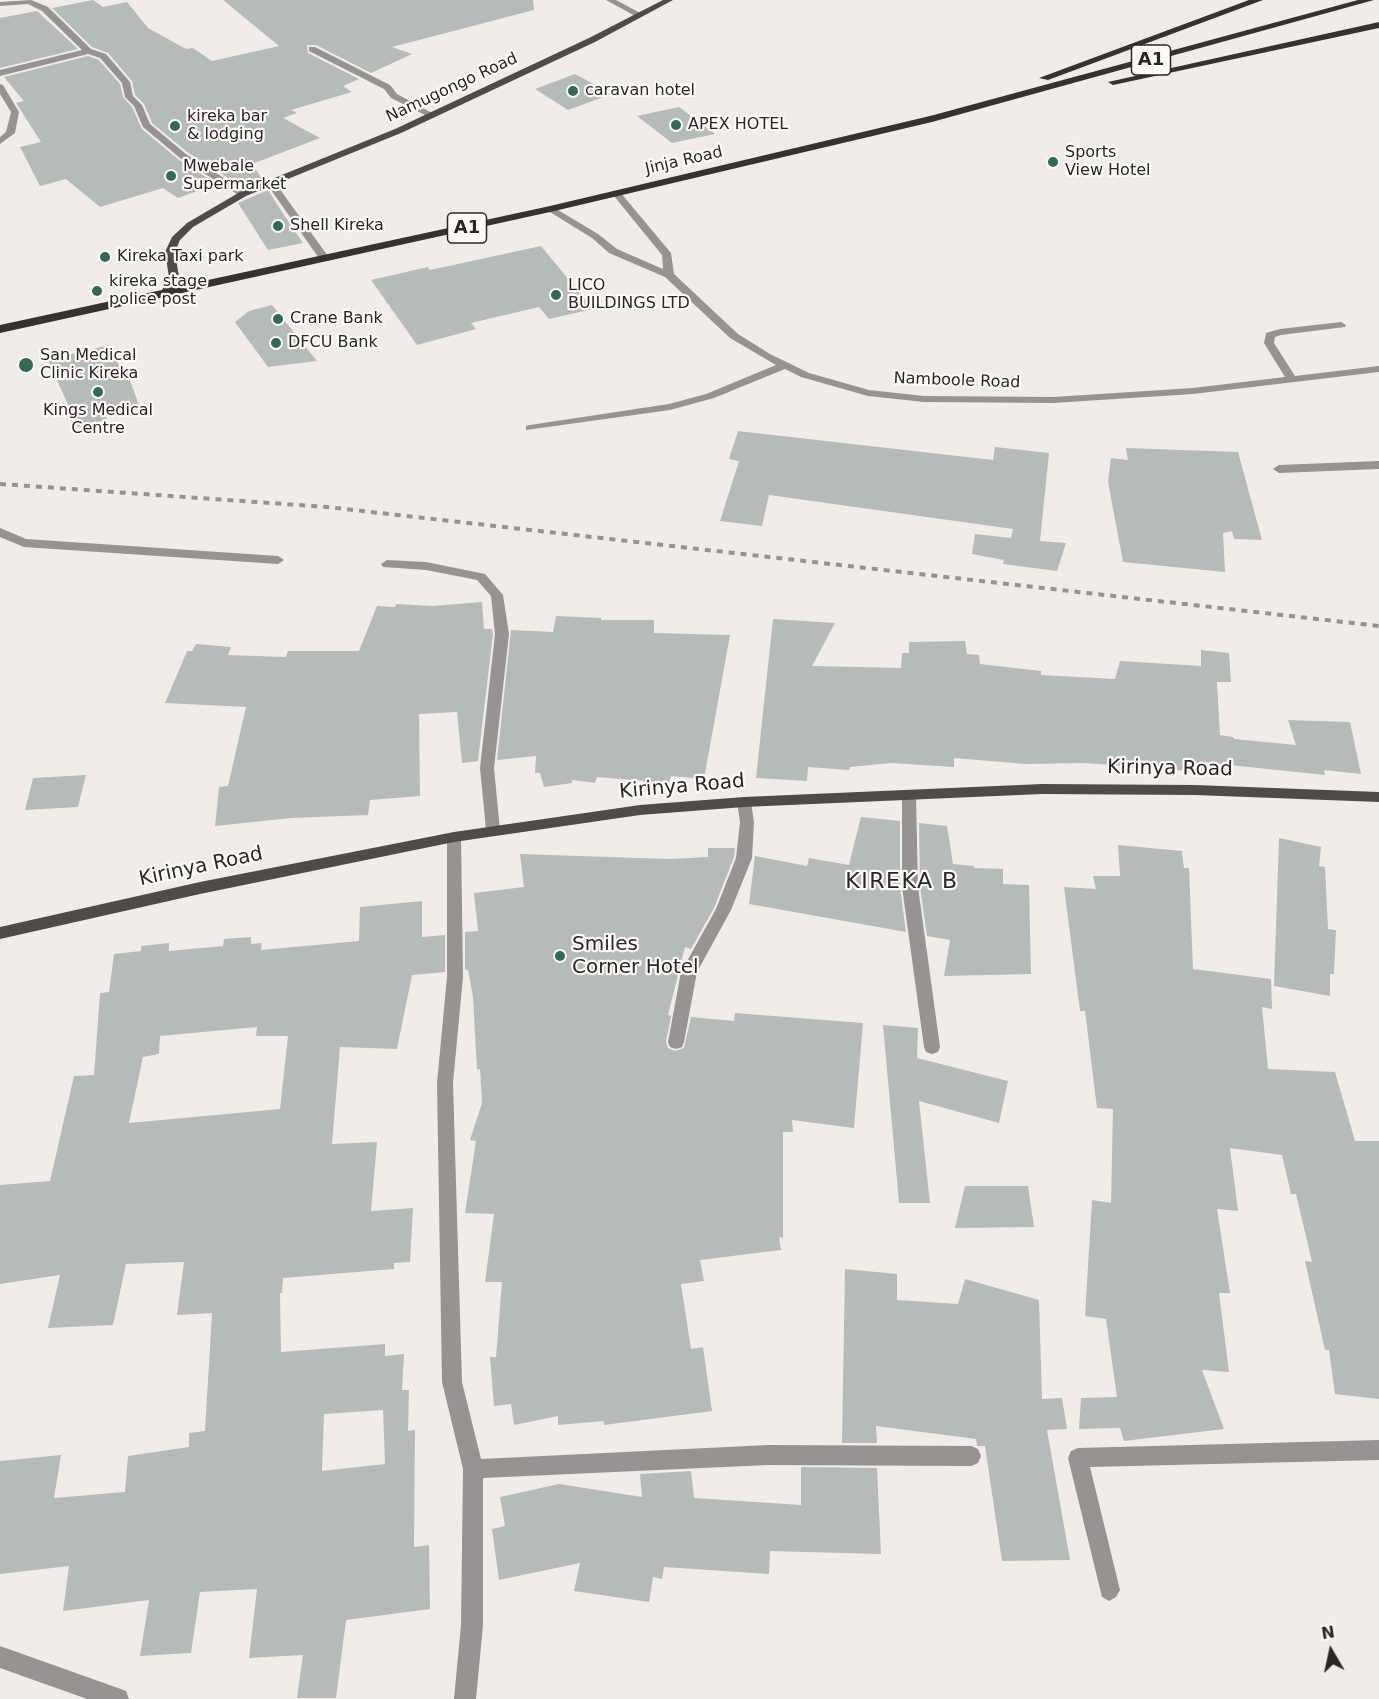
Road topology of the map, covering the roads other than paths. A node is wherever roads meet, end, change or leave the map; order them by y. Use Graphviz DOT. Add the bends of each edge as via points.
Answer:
graph roads {
  1 [pos="610,0"];
  2 [pos="669,0"];
  3 [pos="1258,0"];
  4 [pos="1369,0"];
  5 [pos="0,4"];
  6 [pos="640,15"];
  7 [pos="1379,25"];
  8 [pos="312,49"];
  9 [pos="88,51"];
  10 [pos="0,73"];
  11 [pos="0,87"];
  12 [pos="430,114"];
  13 [pos="932,118"];
  14 [pos="0,141"];
  15 [pos="271,183"];
  16 [pos="243,194"];
  17 [pos="616,194"];
  18 [pos="550,209"];
  19 [pos="325,259"];
  20 [pos="669,275"];
  21 [pos="165,294"];
  22 [pos="1341,325"];
  23 [pos="0,329"];
  24 [pos="784,366"];
  25 [pos="1379,369"];
  26 [pos="1292,380"];
  27 [pos="530,428"];
  28 [pos="1379,465"];
  29 [pos="1279,469"];
  30 [pos="0,532"];
  31 [pos="278,560"];
  32 [pos="387,564"];
  33 [pos="909,795"];
  34 [pos="1379,797"];
  35 [pos="744,802"];
  36 [pos="493,830"];
  37 [pos="454,837"];
  38 [pos="0,933"];
  39 [pos="676,1042"];
  40 [pos="932,1047"];
  41 [pos="1379,1449"];
  42 [pos="971,1456"];
  43 [pos="473,1469"];
  44 [pos="1109,1590"];
  45 [pos="0,1658"];
  46 [pos="118,1699"];
  47 [pos="465,1699"];
  1 -- 6 [label="street"];
  2 -- 6 [label="main road, Namugongo Road"];
  3 -- 13 [label="highway"];
  4 -- 13 [label="highway, Jinja Road / A1"];
  5 -- 9 [label="street" via="29,2 45,9"];
  6 -- 12 [label="main road, Namugongo Road"];
  7 -- 13 [label="highway"];
  8 -- 12 [label="street"];
  9 -- 10 [label="street"];
  9 -- 16 [label="street" via="103,56 126,82 129,97 138,105 146,124 183,156"];
  11 -- 14 [label="street" via="15,112 10,133"];
  12 -- 15 [label="main road, Namugongo Road"];
  13 -- 17 [label="highway, Jinja Road / A1"];
  15 -- 16 [label="main road, Namugongo Road"];
  15 -- 19 [label="street"];
  16 -- 21 [label="main road, Namugongo Road" via="190,225 176,239 170,252 174,277"];
  17 -- 18 [label="highway, Jinja Road / A1"];
  17 -- 20 [label="street, Namboole Road" via="667,255"];
  18 -- 19 [label="highway, Jinja Road / A1"];
  18 -- 20 [label="street" via="630,260"];
  19 -- 21 [label="highway, Jinja Road / A1"];
  20 -- 24 [label="street, Namboole Road" via="734,336"];
  21 -- 23 [label="highway, Jinja Road / A1"];
  22 -- 26 [label="street" via="1270,335 1269,343"];
  24 -- 26 [label="street, Namboole Road" via="868,393 982,401 1193,391"];
  24 -- 27 [label="street" via="710,396 670,407"];
  25 -- 26 [label="street, Namboole Road"];
  28 -- 29 [label="street"];
  30 -- 31 [label="street" via="24,543"];
  32 -- 36 [label="street" via="426,566 481,577 497,595 502,634 487,768"];
  33 -- 34 [label="main road, Kirinya Road" via="1042,789"];
  33 -- 35 [label="main road, Kirinya Road"];
  33 -- 40 [label="street" via="910,887"];
  35 -- 36 [label="main road, Kirinya Road" via="640,810"];
  35 -- 39 [label="street" via="744,858 723,910 689,972"];
  36 -- 37 [label="main road, Kirinya Road"];
  37 -- 38 [label="main road, Kirinya Road"];
  37 -- 43 [label="street" via="455,977 445,1083 447,1214 453,1382"];
  41 -- 44 [label="street" via="1078,1458"];
  42 -- 43 [label="street" via="768,1455"];
  43 -- 47 [label="street" via="472,1625"];
  45 -- 46 [label="street"];
}
